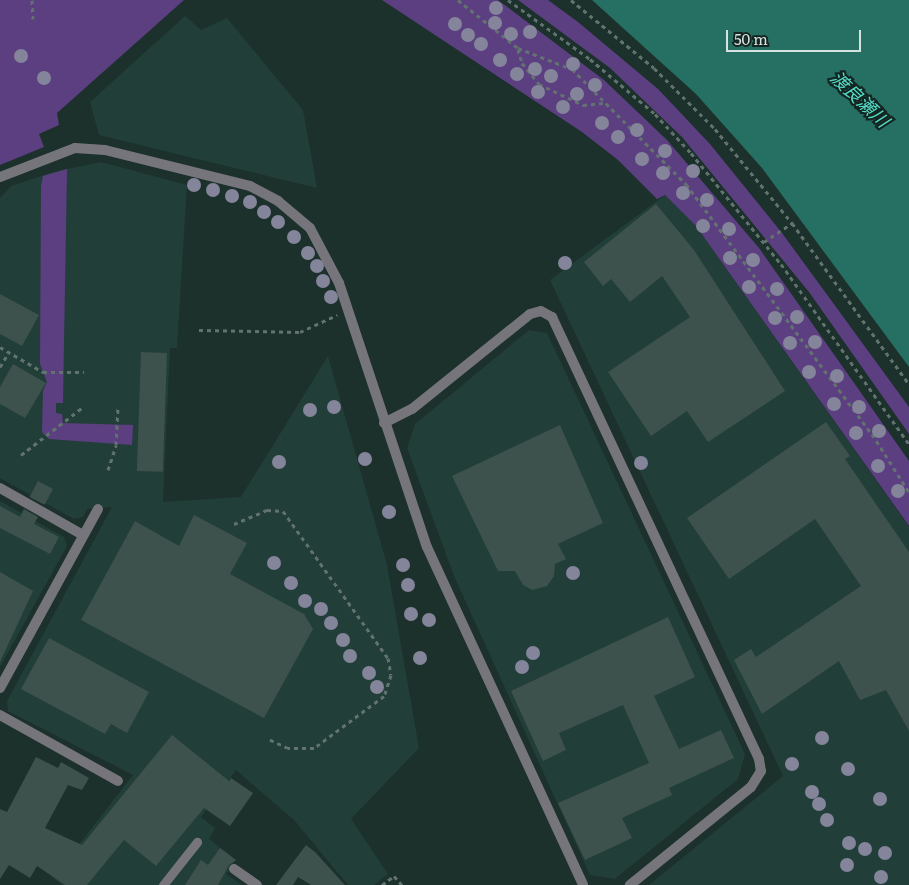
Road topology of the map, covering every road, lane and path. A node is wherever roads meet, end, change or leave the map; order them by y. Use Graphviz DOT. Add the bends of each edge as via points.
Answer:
graph roads {
  1 [pos="32,0"];
  2 [pos="458,0"];
  3 [pos="508,0"];
  4 [pos="571,0"];
  5 [pos="33,19"];
  6 [pos="518,48"];
  7 [pos="603,103"];
  8 [pos="0,177"];
  9 [pos="792,223"];
  10 [pos="764,242"];
  11 [pos="347,307"];
  12 [pos="199,330"];
  13 [pos="0,346"];
  14 [pos="9,352"];
  15 [pos="0,367"];
  16 [pos="84,372"];
  17 [pos="909,384"];
  18 [pos="83,407"];
  19 [pos="118,408"];
  20 [pos="384,423"];
  21 [pos="909,444"];
  22 [pos="21,455"];
  23 [pos="108,470"];
  24 [pos="0,488"];
  25 [pos="909,492"];
  26 [pos="98,509"];
  27 [pos="234,524"];
  28 [pos="84,535"];
  29 [pos="0,688"];
  30 [pos="0,715"];
  31 [pos="267,738"];
  32 [pos="118,781"];
  33 [pos="197,842"];
  34 [pos="234,870"];
  35 [pos="163,885"];
  36 [pos="257,885"];
  37 [pos="382,885"];
  38 [pos="402,885"];
  39 [pos="583,885"];
  40 [pos="630,885"];
  1 -- 5 [label="path"];
  2 -- 6 [label="path"];
  3 -- 10 [label="path" via="575,47 655,114"];
  4 -- 9 [label="path" via="620,38 684,97 744,162"];
  6 -- 7 [label="path" via="572,69"];
  6 -- 7 [label="path" via="522,63 539,84 583,105"];
  7 -- 25 [label="path" via="686,184 872,434"];
  8 -- 11 [label="street" via="65,151 89,147 250,186 278,201 310,228 323,246"];
  9 -- 10 [label="path"];
  9 -- 17 [label="path"];
  10 -- 21 [label="path"];
  11 -- 12 [label="path" via="328,322 300,332"];
  11 -- 20 [label="street"];
  13 -- 14 [label="path"];
  14 -- 15 [label="path"];
  14 -- 16 [label="path" via="43,372"];
  18 -- 22 [label="path"];
  19 -- 23 [label="path" via="116,445"];
  20 -- 39 [label="street" via="427,548"];
  20 -- 40 [label="street" via="412,409 530,314 541,311 552,317 760,760 761,771 751,787"];
  24 -- 28 [label="street"];
  26 -- 28 [label="street"];
  27 -- 31 [label="path" via="267,510 283,511 388,658 391,674 384,696 314,748 288,748"];
  28 -- 29 [label="street"];
  30 -- 32 [label="street"];
  33 -- 35 [label="lane"];
  34 -- 36 [label="street"];
  37 -- 38 [label="path" via="394,876"];
}
